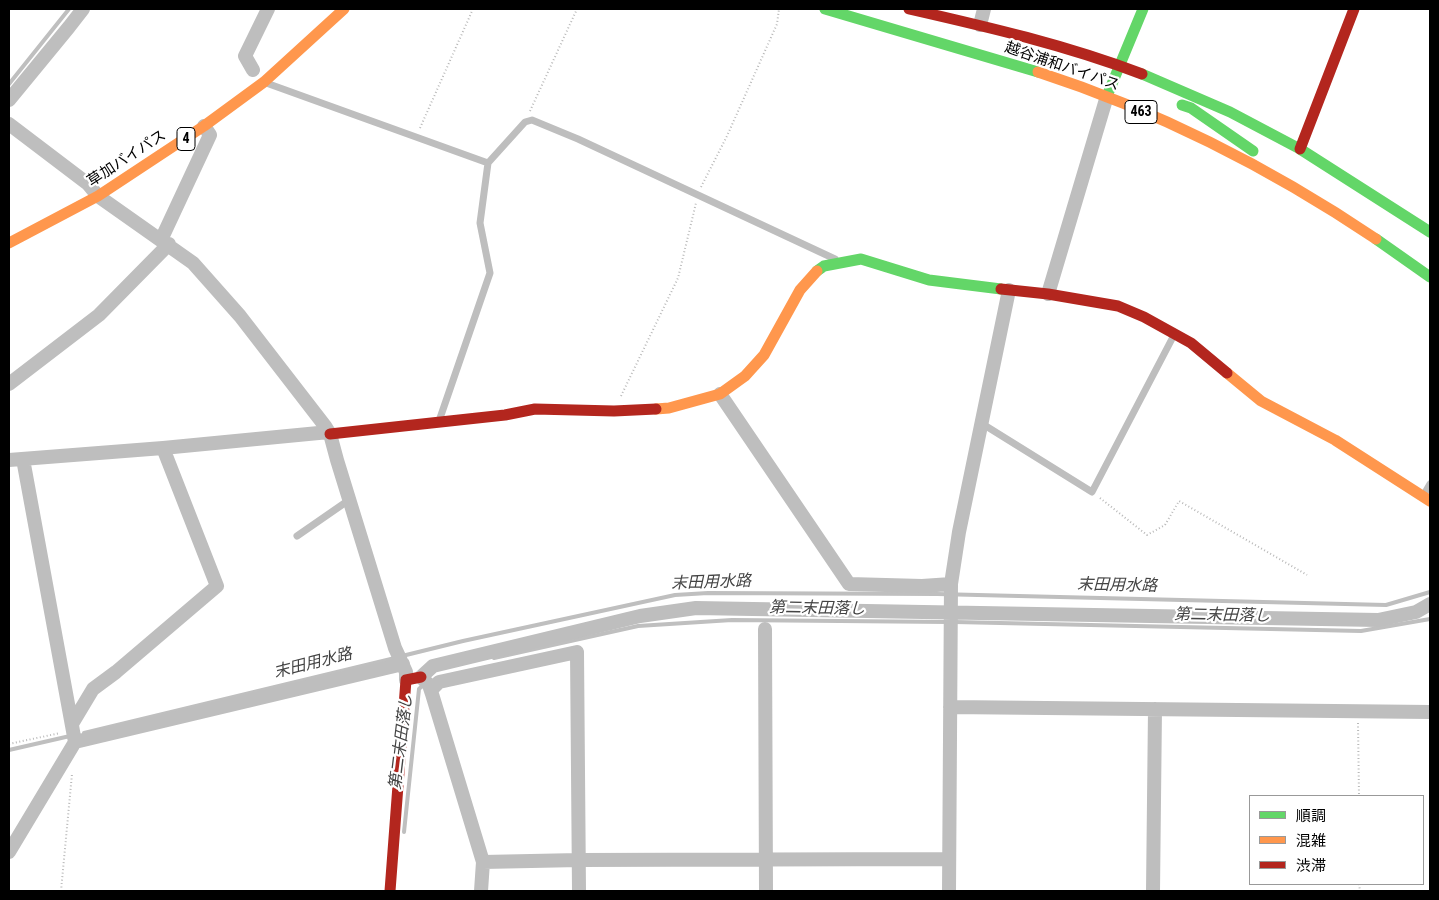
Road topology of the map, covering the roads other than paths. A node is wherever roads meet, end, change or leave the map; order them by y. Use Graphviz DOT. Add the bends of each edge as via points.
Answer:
graph roads {
  1 [pos="83,9"];
  2 [pos="268,9"];
  3 [pos="344,9"];
  4 [pos="825,9"];
  5 [pos="909,9"];
  6 [pos="984,9"];
  7 [pos="1143,9"];
  8 [pos="1354,9"];
  9 [pos="980,25"];
  10 [pos="1122,64"];
  11 [pos="253,69"];
  12 [pos="264,82"];
  13 [pos="1106,96"];
  14 [pos="9,100"];
  15 [pos="1174,101"];
  16 [pos="9,124"];
  17 [pos="204,126"];
  18 [pos="1300,149"];
  19 [pos="488,163"];
  20 [pos="1303,194"];
  21 [pos="98,196"];
  22 [pos="1430,213"];
  23 [pos="1417,223"];
  24 [pos="1430,232"];
  25 [pos="165,242"];
  26 [pos="9,243"];
  27 [pos="842,262"];
  28 [pos="1430,277"];
  29 [pos="1008,290"];
  30 [pos="1048,294"];
  31 [pos="1175,334"];
  32 [pos="9,384"];
  33 [pos="720,394"];
  34 [pos="438,423"];
  35 [pos="982,423"];
  36 [pos="330,433"];
  37 [pos="164,448"];
  38 [pos="24,459"];
  39 [pos="9,460"];
  40 [pos="1430,484"];
  41 [pos="1427,498"];
  42 [pos="349,500"];
  43 [pos="297,536"];
  44 [pos="950,584"];
  45 [pos="1430,604"];
  46 [pos="950,614"];
  47 [pos="765,629"];
  48 [pos="403,664"];
  49 [pos="421,677"];
  50 [pos="406,680"];
  51 [pos="430,690"];
  52 [pos="950,707"];
  53 [pos="1155,708"];
  54 [pos="1430,712"];
  55 [pos="73,732"];
  56 [pos="9,852"];
  57 [pos="949,859"];
  58 [pos="579,860"];
  59 [pos="766,861"];
  60 [pos="483,862"];
  61 [pos="390,891"];
  62 [pos="481,891"];
  63 [pos="579,891"];
  64 [pos="766,891"];
  65 [pos="949,891"];
  66 [pos="1153,891"];
  1 -- 14 [label="street"];
  2 -- 11 [label="street" via="245,56"];
  3 -- 12 [label="main road, 草加バイパス / 4"];
  4 -- 13 [label="main road, 越谷浦和バイパス / 463" via="1045,74"];
  5 -- 9 [label="main road, 越谷浦和バイパス / 463"];
  6 -- 9 [label="street"];
  7 -- 10 [label="main road"];
  8 -- 18 [label="main road"];
  9 -- 10 [label="main road, 越谷浦和バイパス / 463"];
  10 -- 13 [label="main road" via="1120,78"];
  10 -- 18 [label="main road, 越谷浦和バイパス / 463" via="1230,112"];
  12 -- 17 [label="main road, 草加バイパス / 4"];
  12 -- 19 [label="lane"];
  13 -- 20 [label="main road, 越谷浦和バイパス / 463" via="1197,138"];
  13 -- 30 [label="street"];
  15 -- 20 [label="main road" via="1190,108 1297,182"];
  16 -- 21 [label="street"];
  17 -- 21 [label="main road, 草加バイパス / 4"];
  17 -- 25 [label="street" via="210,135"];
  18 -- 23 [label="main road, 越谷浦和バイパス / 463"];
  19 -- 27 [label="lane" via="525,122 532,120"];
  19 -- 34 [label="lane" via="480,223 490,273"];
  20 -- 28 [label="main road, 越谷浦和バイパス / 463" via="1366,232"];
  21 -- 25 [label="street"];
  21 -- 26 [label="main road, 草加バイパス / 4"];
  22 -- 23 [label="street"];
  23 -- 24 [label="main road, 越谷浦和バイパス / 463"];
  25 -- 32 [label="street" via="99,315"];
  25 -- 36 [label="street" via="193,262 240,316"];
  27 -- 29 [label="main road" via="861,259 929,280"];
  27 -- 33 [label="main road" via="824,266 804,283 764,355 745,376"];
  29 -- 30 [label="main road"];
  29 -- 35 [label="street"];
  30 -- 31 [label="main road" via="1118,306"];
  31 -- 35 [label="lane" via="1092,492"];
  31 -- 41 [label="main road" via="1191,343 1261,402 1335,440"];
  33 -- 34 [label="main road" via="669,408 614,411 535,409"];
  33 -- 44 [label="street" via="849,584"];
  34 -- 36 [label="main road"];
  35 -- 44 [label="street"];
  36 -- 37 [label="street"];
  36 -- 42 [label="street"];
  37 -- 38 [label="street"];
  37 -- 55 [label="street" via="217,586 93,689"];
  38 -- 39 [label="street"];
  38 -- 55 [label="street"];
  40 -- 41 [label="lane"];
  42 -- 43 [label="lane"];
  42 -- 48 [label="street" via="395,648"];
  44 -- 46 [label="street"];
  45 -- 46 [label="street" via="1416,612 1378,620"];
  46 -- 49 [label="street" via="696,608 640,616 433,666"];
  46 -- 52 [label="street"];
  47 -- 59 [label="street"];
  48 -- 50 [label="street"];
  48 -- 55 [label="street"];
  49 -- 50 [label="main road"];
  49 -- 51 [label="street"];
  50 -- 61 [label="main road"];
  51 -- 58 [label="street" via="440,682 577,652"];
  51 -- 60 [label="street"];
  52 -- 53 [label="street"];
  52 -- 57 [label="street"];
  53 -- 54 [label="street"];
  53 -- 66 [label="street"];
  55 -- 56 [label="street"];
  57 -- 59 [label="street"];
  57 -- 65 [label="street"];
  58 -- 59 [label="street"];
  58 -- 60 [label="street"];
  58 -- 63 [label="street"];
  59 -- 64 [label="street"];
  60 -- 62 [label="street"];
}
